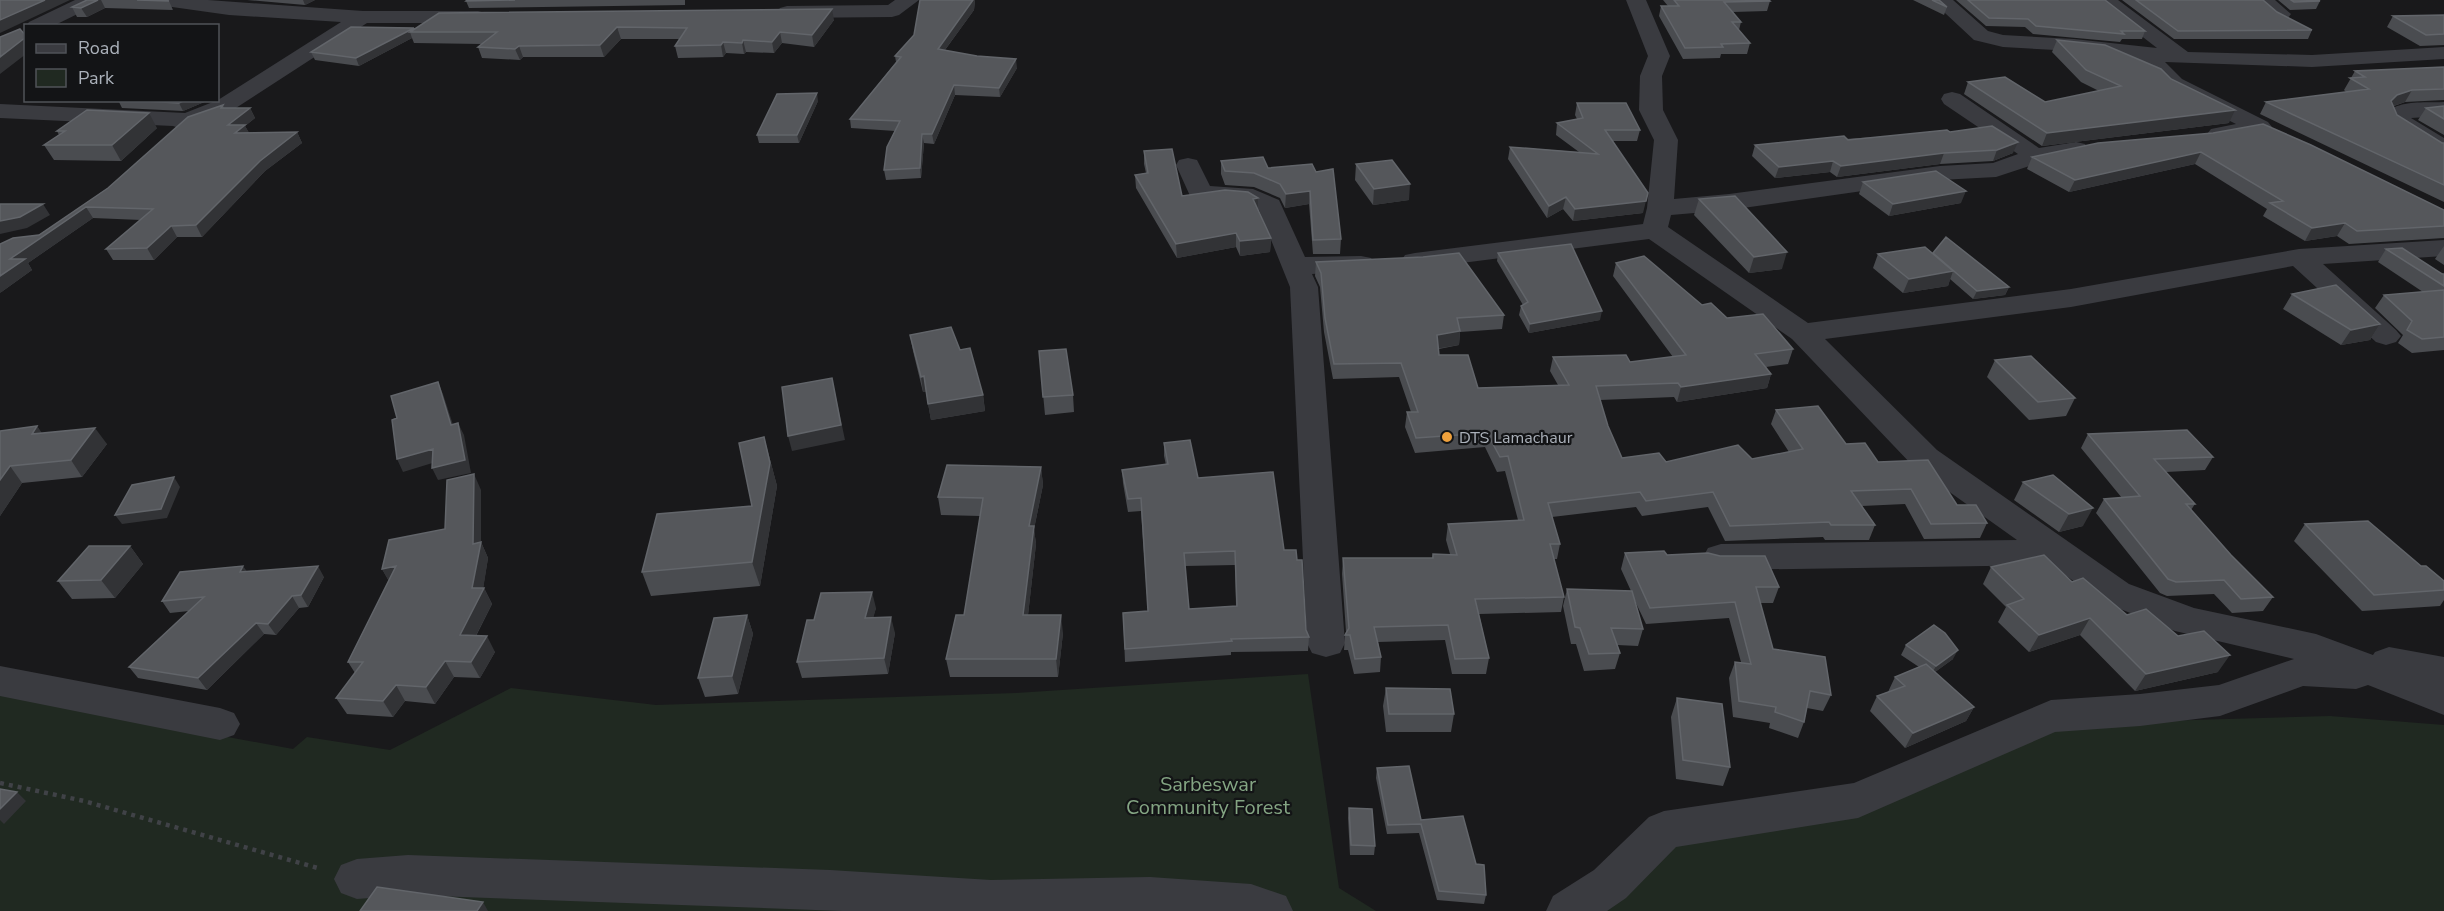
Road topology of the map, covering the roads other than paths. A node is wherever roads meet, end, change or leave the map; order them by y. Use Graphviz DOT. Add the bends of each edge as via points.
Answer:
graph roads {
  1 [pos="91,0"];
  2 [pos="165,0"];
  3 [pos="909,0"];
  4 [pos="1636,0"];
  5 [pos="1941,0"];
  6 [pos="2105,0"];
  7 [pos="2263,0"];
  8 [pos="763,12"];
  9 [pos="2281,14"];
  10 [pos="363,17"];
  11 [pos="503,17"];
  12 [pos="39,24"];
  13 [pos="2444,52"];
  14 [pos="2145,55"];
  15 [pos="2184,58"];
  16 [pos="1953,99"];
  17 [pos="2444,109"];
  18 [pos="0,111"];
  19 [pos="184,120"];
  20 [pos="2195,137"];
  21 [pos="160,141"];
  22 [pos="2103,145"];
  23 [pos="2444,148"];
  24 [pos="2037,156"];
  25 [pos="1188,165"];
  26 [pos="1657,219"];
  27 [pos="2299,257"];
  28 [pos="2440,261"];
  29 [pos="1295,266"];
  30 [pos="1802,333"];
  31 [pos="2386,336"];
  32 [pos="2059,552"];
  33 [pos="1715,558"];
  34 [pos="1326,643"];
  35 [pos="2316,649"];
  36 [pos="2444,672"];
  37 [pos="0,681"];
  38 [pos="2444,699"];
  39 [pos="220,724"];
  40 [pos="357,879"];
  41 [pos="1270,911"];
  42 [pos="1569,911"];
  1 -- 12 [label="street"];
  2 -- 10 [label="street" via="229,9"];
  3 -- 8 [label="street" via="892,11"];
  4 -- 26 [label="street" via="1659,57 1651,76 1651,110 1666,140"];
  5 -- 14 [label="street" via="1981,36 1992,39"];
  6 -- 15 [label="street"];
  7 -- 9 [label="street"];
  10 -- 11 [label="street"];
  10 -- 19 [label="street" via="217,111"];
  13 -- 15 [label="street" via="2312,61"];
  14 -- 15 [label="street"];
  14 -- 20 [label="street" via="2174,84 2271,132"];
  16 -- 24 [label="street"];
  17 -- 23 [label="street" via="2398,114 2400,121"];
  18 -- 19 [label="street"];
  19 -- 21 [label="street"];
  22 -- 24 [label="street"];
  24 -- 26 [label="street" via="1996,170 1940,173 1730,202"];
  25 -- 29 [label="street" via="1200,193 1253,197 1270,205"];
  26 -- 29 [label="street" via="1421,261"];
  26 -- 30 [label="street"];
  27 -- 28 [label="street" via="2400,251"];
  27 -- 30 [label="street" via="2071,298"];
  27 -- 31 [label="street"];
  29 -- 34 [label="street" via="1304,287"];
  30 -- 32 [label="street" via="1925,458"];
  32 -- 33 [label="street"];
  32 -- 35 [label="street" via="2116,593 2188,621"];
  35 -- 36 [label="street"];
  35 -- 38 [label="street"];
  37 -- 39 [label="street"];
  38 -- 42 [label="street" via="2355,673 2302,671 2220,700 2051,716 1858,800 1664,830 1610,884"];
  40 -- 41 [label="street" via="408,874 991,900 1150,897 1251,905"];
}
